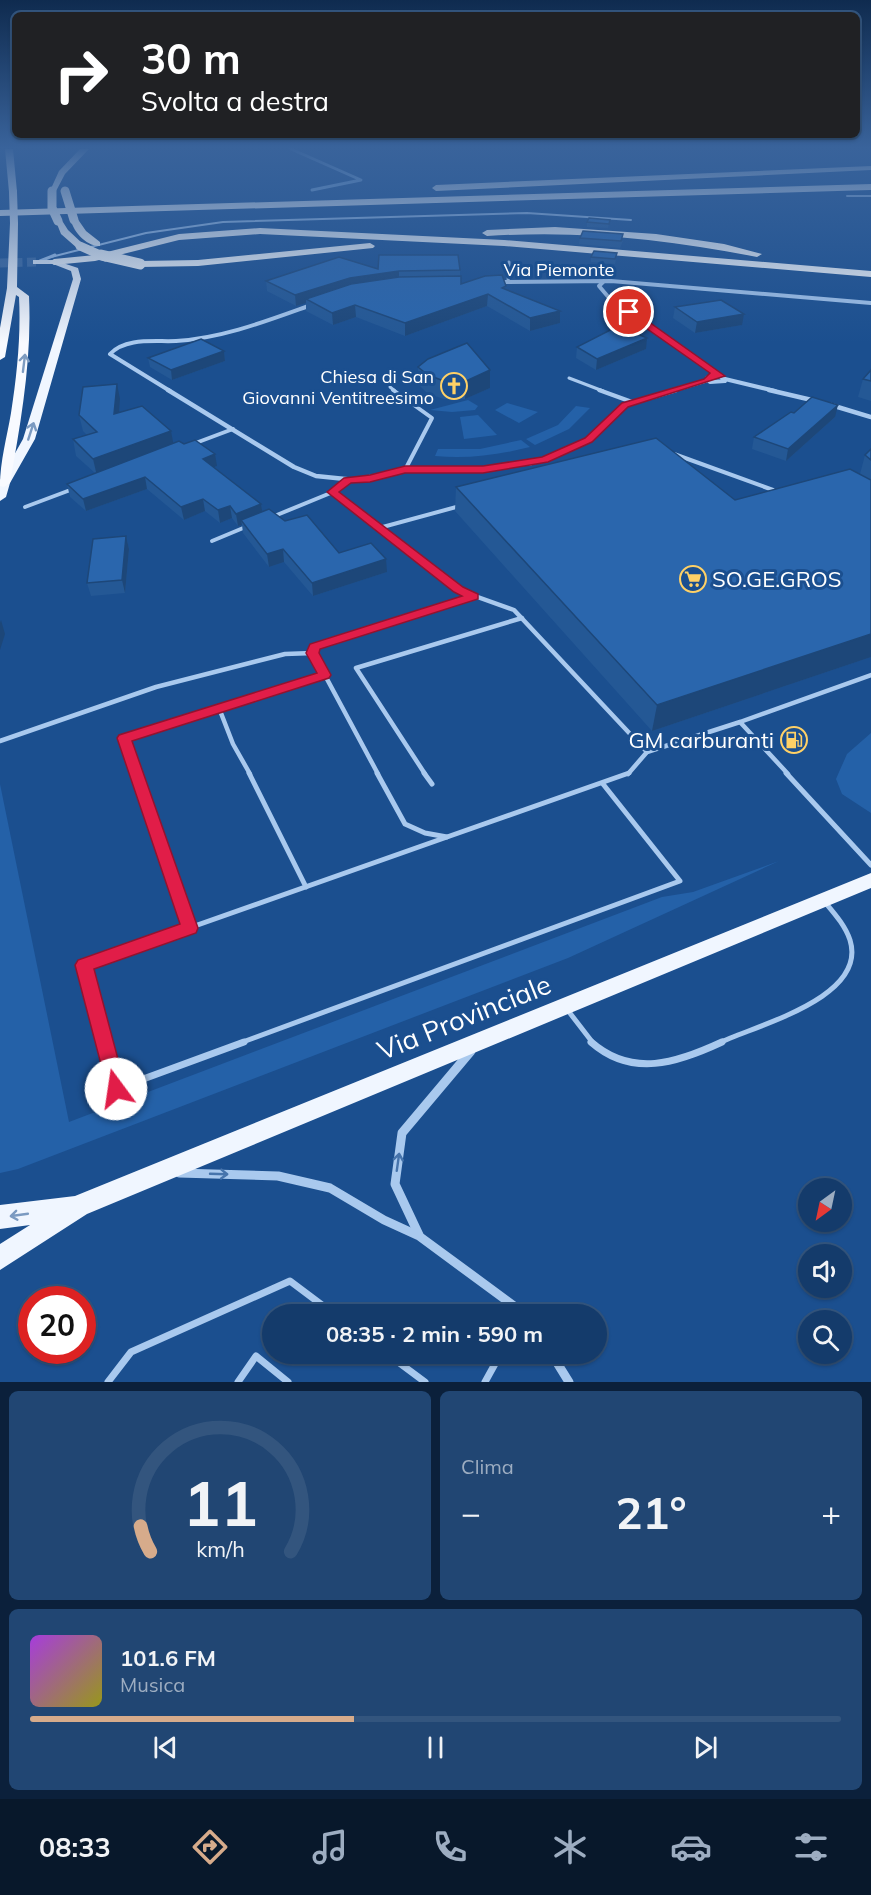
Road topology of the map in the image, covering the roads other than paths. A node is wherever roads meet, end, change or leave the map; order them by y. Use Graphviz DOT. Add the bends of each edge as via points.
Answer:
graph roads {
  1 [pos="14,213"];
  2 [pos="55,213"];
  3 [pos="71,213"];
  4 [pos="510,213"];
  5 [pos="534,213"];
  6 [pos="631,220"];
  7 [pos="408,237"];
  8 [pos="38,262"];
  9 [pos="54,262"];
  10 [pos="509,262"];
  11 [pos="869,277"];
  12 [pos="604,281"];
  13 [pos="497,282"];
  14 [pos="508,282"];
  15 [pos="12,288"];
  16 [pos="321,301"];
  17 [pos="871,303"];
  18 [pos="0,357"];
  19 [pos="702,364"];
  20 [pos="569,378"];
  21 [pos="708,378"];
  22 [pos="722,378"];
  23 [pos="390,387"];
  24 [pos="632,402"];
  25 [pos="871,417"];
  26 [pos="233,429"];
  27 [pos="189,446"];
  28 [pos="672,454"];
  29 [pos="405,470"];
  30 [pos="348,480"];
  31 [pos="4,483"];
  32 [pos="80,487"];
  33 [pos="773,490"];
  34 [pos="333,492"];
  35 [pos="0,497"];
  36 [pos="464,505"];
  37 [pos="25,507"];
  38 [pos="266,519"];
  39 [pos="255,523"];
  40 [pos="379,528"];
  41 [pos="212,541"];
  42 [pos="474,596"];
  43 [pos="522,618"];
  44 [pos="313,653"];
  45 [pos="324,675"];
  46 [pos="871,675"];
  47 [pos="219,708"];
  48 [pos="740,722"];
  49 [pos="0,741"];
  50 [pos="647,752"];
  51 [pos="603,783"];
  52 [pos="432,784"];
  53 [pos="447,837"];
  54 [pos="871,865"];
  55 [pos="871,880"];
  56 [pos="306,887"];
  57 [pos="823,899"];
  58 [pos="190,928"];
  59 [pos="565,1006"];
  60 [pos="478,1042"];
  61 [pos="161,1173"];
  62 [pos="79,1206"];
  63 [pos="0,1217"];
  64 [pos="419,1236"];
  65 [pos="0,1258"];
  66 [pos="321,1304"];
  67 [pos="512,1304"];
  68 [pos="401,1364"];
  69 [pos="495,1364"];
  70 [pos="558,1364"];
  71 [pos="108,1382"];
  72 [pos="238,1382"];
  73 [pos="288,1382"];
  74 [pos="425,1382"];
  75 [pos="485,1382"];
  76 [pos="569,1382"];
  1 -- 15 [label="highway, bridge"];
  2 -- 11 [label="highway, bridge" via="64,232 80,246 140,264 210,263 332,248 422,246"];
  3 -- 7 [label="highway, bridge" via="87,237 97,244 152,258 220,256 329,241"];
  4 -- 8 [label="lane" via="223,222 147,233 65,251"];
  5 -- 6 [label="lane"];
  7 -- 9 [label="highway" via="234,231 179,237 102,256"];
  7 -- 11 [label="highway" via="573,248"];
  7 -- 11 [label="highway" via="548,229 603,231 683,239"];
  8 -- 9 [label="main road"];
  31 -- 9 [label="main road, one-way" via="29,439 77,279 72,268"];
  10 -- 14 [label="lane"];
  12 -- 14 [label="street, Via Piemonte"];
  12 -- 17 [label="street, Via Piemonte"];
  12 -- 19 [label="street" via="598,286 610,299"];
  13 -- 14 [label="street, Via Piemonte"];
  15 -- 18 [label="highway"];
  31 -- 15 [label="highway, one-way" via="25,361 24,296"];
  16 -- 26 [label="street" via="220,335 134,343 112,350 114,358"];
  19 -- 21 [label="street"];
  19 -- 22 [label="street"];
  20 -- 24 [label="lane"];
  21 -- 22 [label="street" via="719,383"];
  21 -- 24 [label="street"];
  22 -- 25 [label="street"];
  23 -- 29 [label="lane" via="432,418"];
  24 -- 29 [label="street" via="622,406 588,440 544,459 483,470"];
  26 -- 27 [label="lane"];
  26 -- 30 [label="street" via="307,473"];
  28 -- 33 [label="lane"];
  29 -- 30 [label="street"];
  30 -- 34 [label="lane"];
  31 -- 35 [label="main road"];
  32 -- 37 [label="lane"];
  34 -- 38 [label="lane"];
  34 -- 40 [label="lane"];
  36 -- 40 [label="lane"];
  39 -- 41 [label="lane"];
  40 -- 42 [label="lane" via="458,590"];
  42 -- 43 [label="lane" via="514,610"];
  42 -- 44 [label="lane" via="314,647"];
  43 -- 50 [label="lane"];
  43 -- 52 [label="lane" via="356,668"];
  44 -- 45 [label="lane"];
  44 -- 49 [label="lane" via="285,654 156,687"];
  45 -- 47 [label="lane"];
  45 -- 53 [label="lane" via="405,824"];
  46 -- 48 [label="lane"];
  47 -- 56 [label="lane" via="233,744"];
  47 -- 58 [label="lane" via="124,738"];
  48 -- 50 [label="lane"];
  48 -- 54 [label="lane"];
  50 -- 51 [label="lane" via="627,775"];
  51 -- 53 [label="lane"];
  51 -- 58 [label="lane" via="680,881 116,1089 84,965"];
  53 -- 56 [label="lane"];
  55 -- 57 [label="main road, Via Provinciale"];
  56 -- 58 [label="lane"];
  57 -- 59 [label="main road, Via Provinciale"];
  57 -- 59 [label="lane" via="842,924 852,948 847,971 839,983 811,1003 684,1058 656,1065 613,1057 579,1030"];
  59 -- 60 [label="main road, Via Provinciale"];
  60 -- 61 [label="main road, Via Provinciale"];
  64 -- 60 [label="street, one-way" via="395,1184 402,1133"];
  61 -- 62 [label="main road, Via Provinciale"];
  61 -- 64 [label="street, one-way" via="278,1176 330,1188"];
  62 -- 63 [label="main road, one-way"];
  62 -- 65 [label="main road"];
  64 -- 67 [label="street"];
  66 -- 71 [label="lane" via="290,1281 131,1352"];
  68 -- 74 [label="lane"];
  69 -- 75 [label="lane"];
  70 -- 76 [label="street"];
  72 -- 73 [label="lane" via="256,1356"];
}
